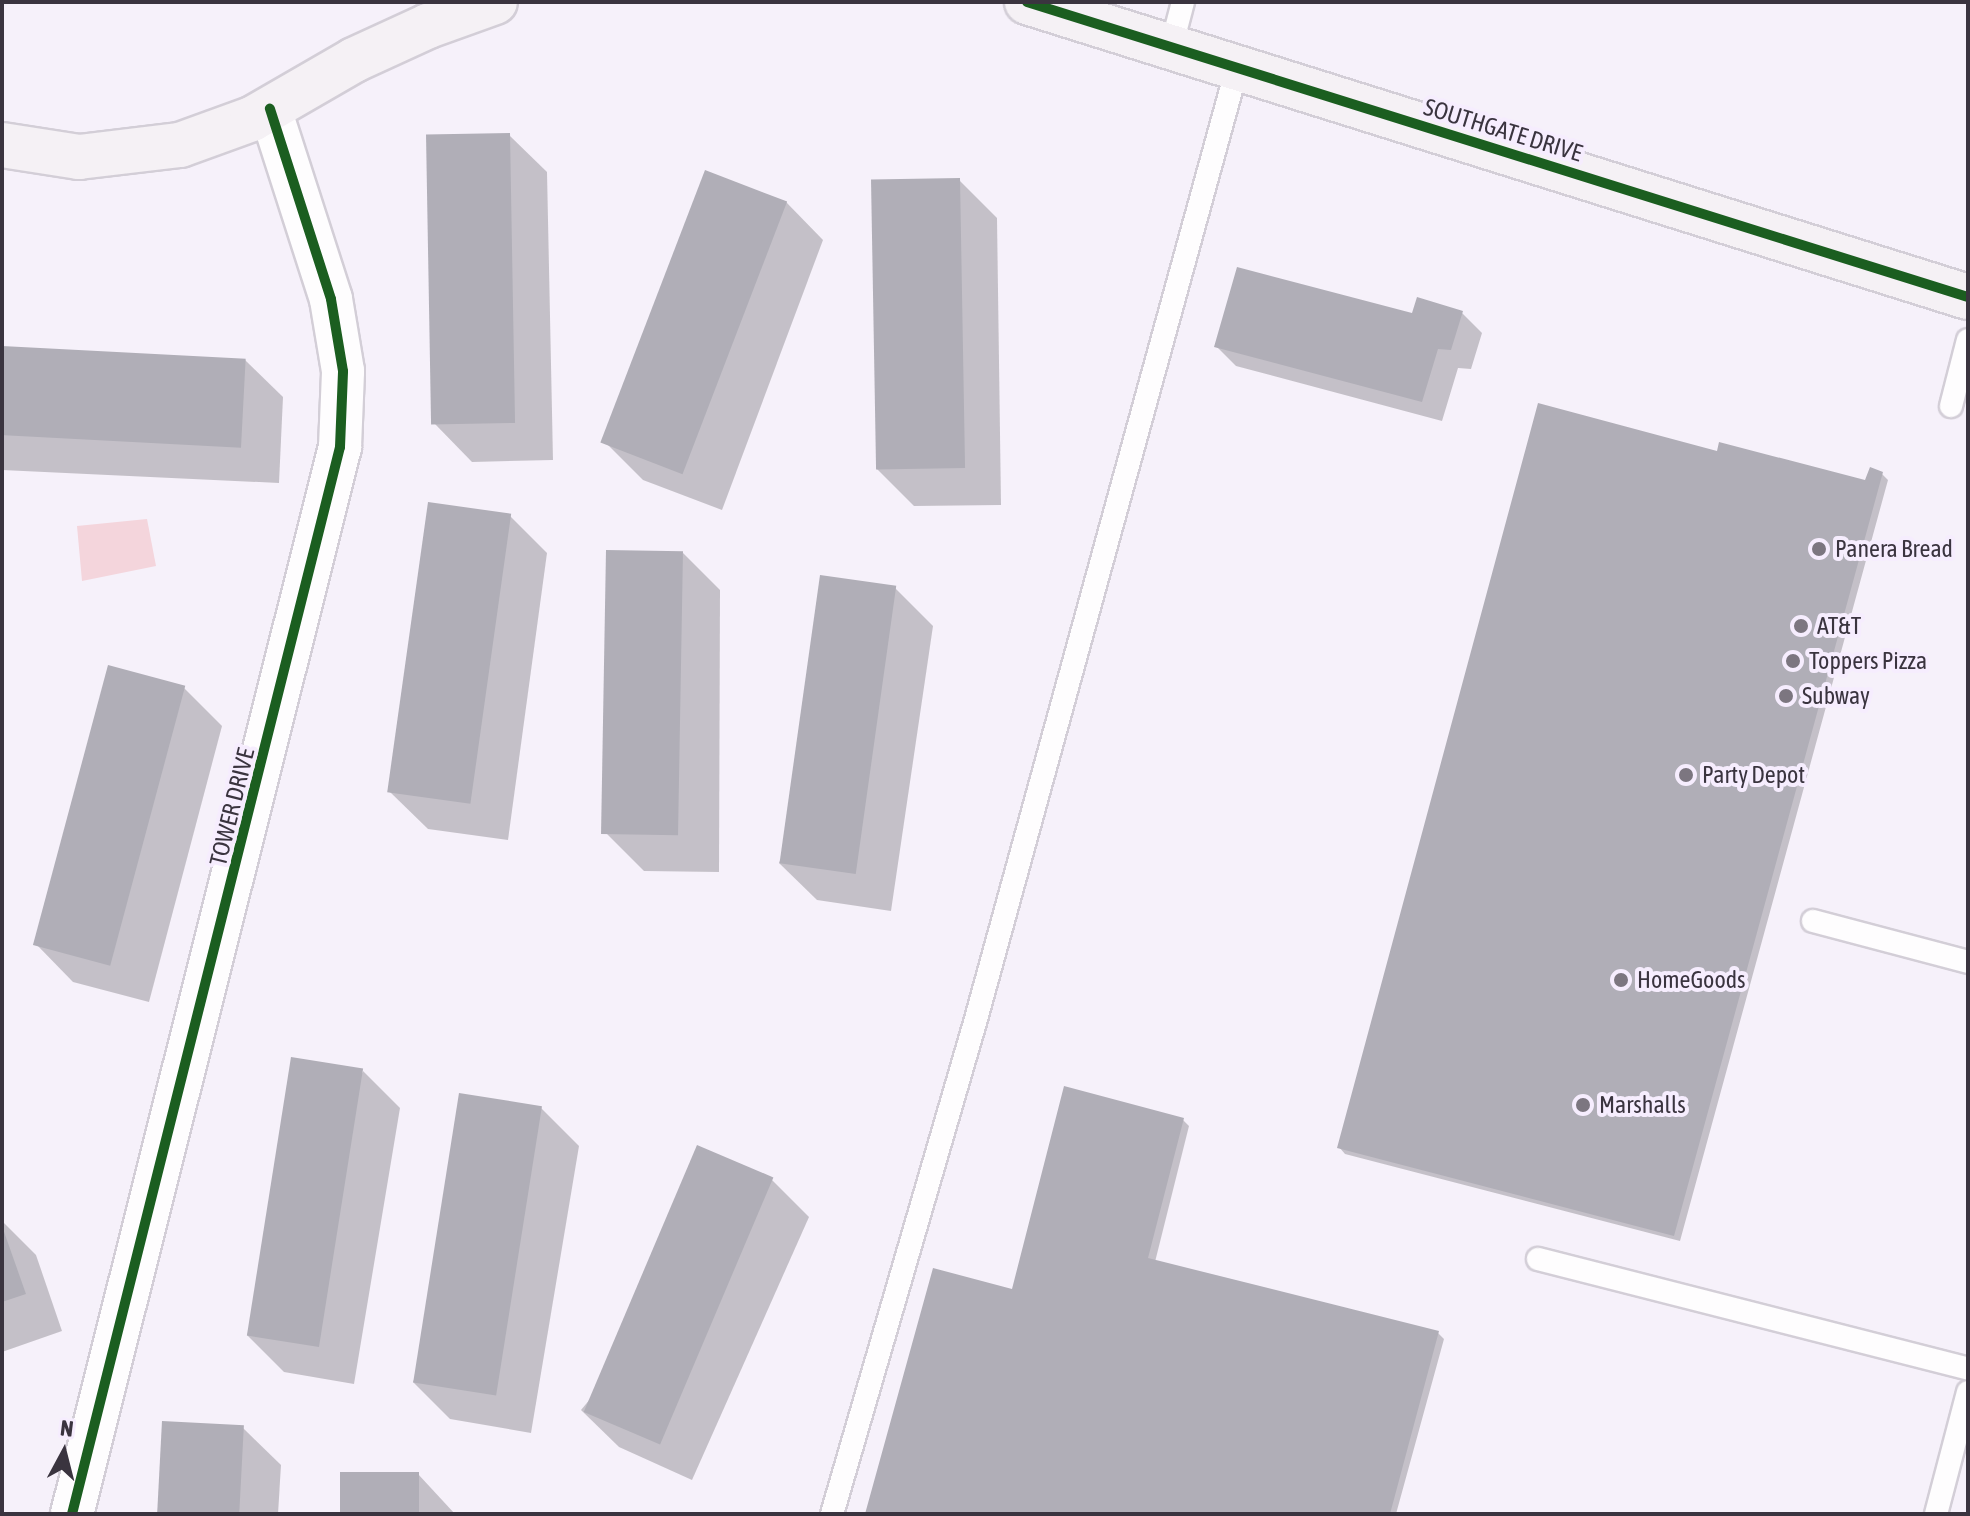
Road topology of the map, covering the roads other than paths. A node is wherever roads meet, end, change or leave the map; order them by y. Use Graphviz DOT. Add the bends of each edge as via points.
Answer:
graph roads {
  1 [pos="1027,2"];
  2 [pos="1183,2"];
  3 [pos="471,6"];
  4 [pos="1171,48"];
  5 [pos="1237,68"];
  6 [pos="270,109"];
  7 [pos="2,145"];
  8 [pos="1968,297"];
  9 [pos="1968,340"];
  10 [pos="1951,406"];
  11 [pos="1813,921"];
  12 [pos="1968,962"];
  13 [pos="1538,1259"];
  14 [pos="1968,1369"];
  15 [pos="1968,1392"];
  16 [pos="72,1514"];
  17 [pos="832,1514"];
  18 [pos="1936,1514"];
  1 -- 4 [label="street, SOUTHGATE DRIVE"];
  2 -- 4 [label="lane"];
  3 -- 6 [label="street" via="354,60"];
  4 -- 5 [label="street, SOUTHGATE DRIVE"];
  5 -- 8 [label="street, SOUTHGATE DRIVE"];
  5 -- 17 [label="lane" via="976,1019"];
  6 -- 7 [label="street" via="225,131 130,155 79,157"];
  6 -- 16 [label="street, TOWER DRIVE" via="331,299 343,371 340,447"];
  9 -- 10 [label="lane"];
  11 -- 12 [label="lane"];
  13 -- 14 [label="lane"];
  15 -- 18 [label="lane"];
}
